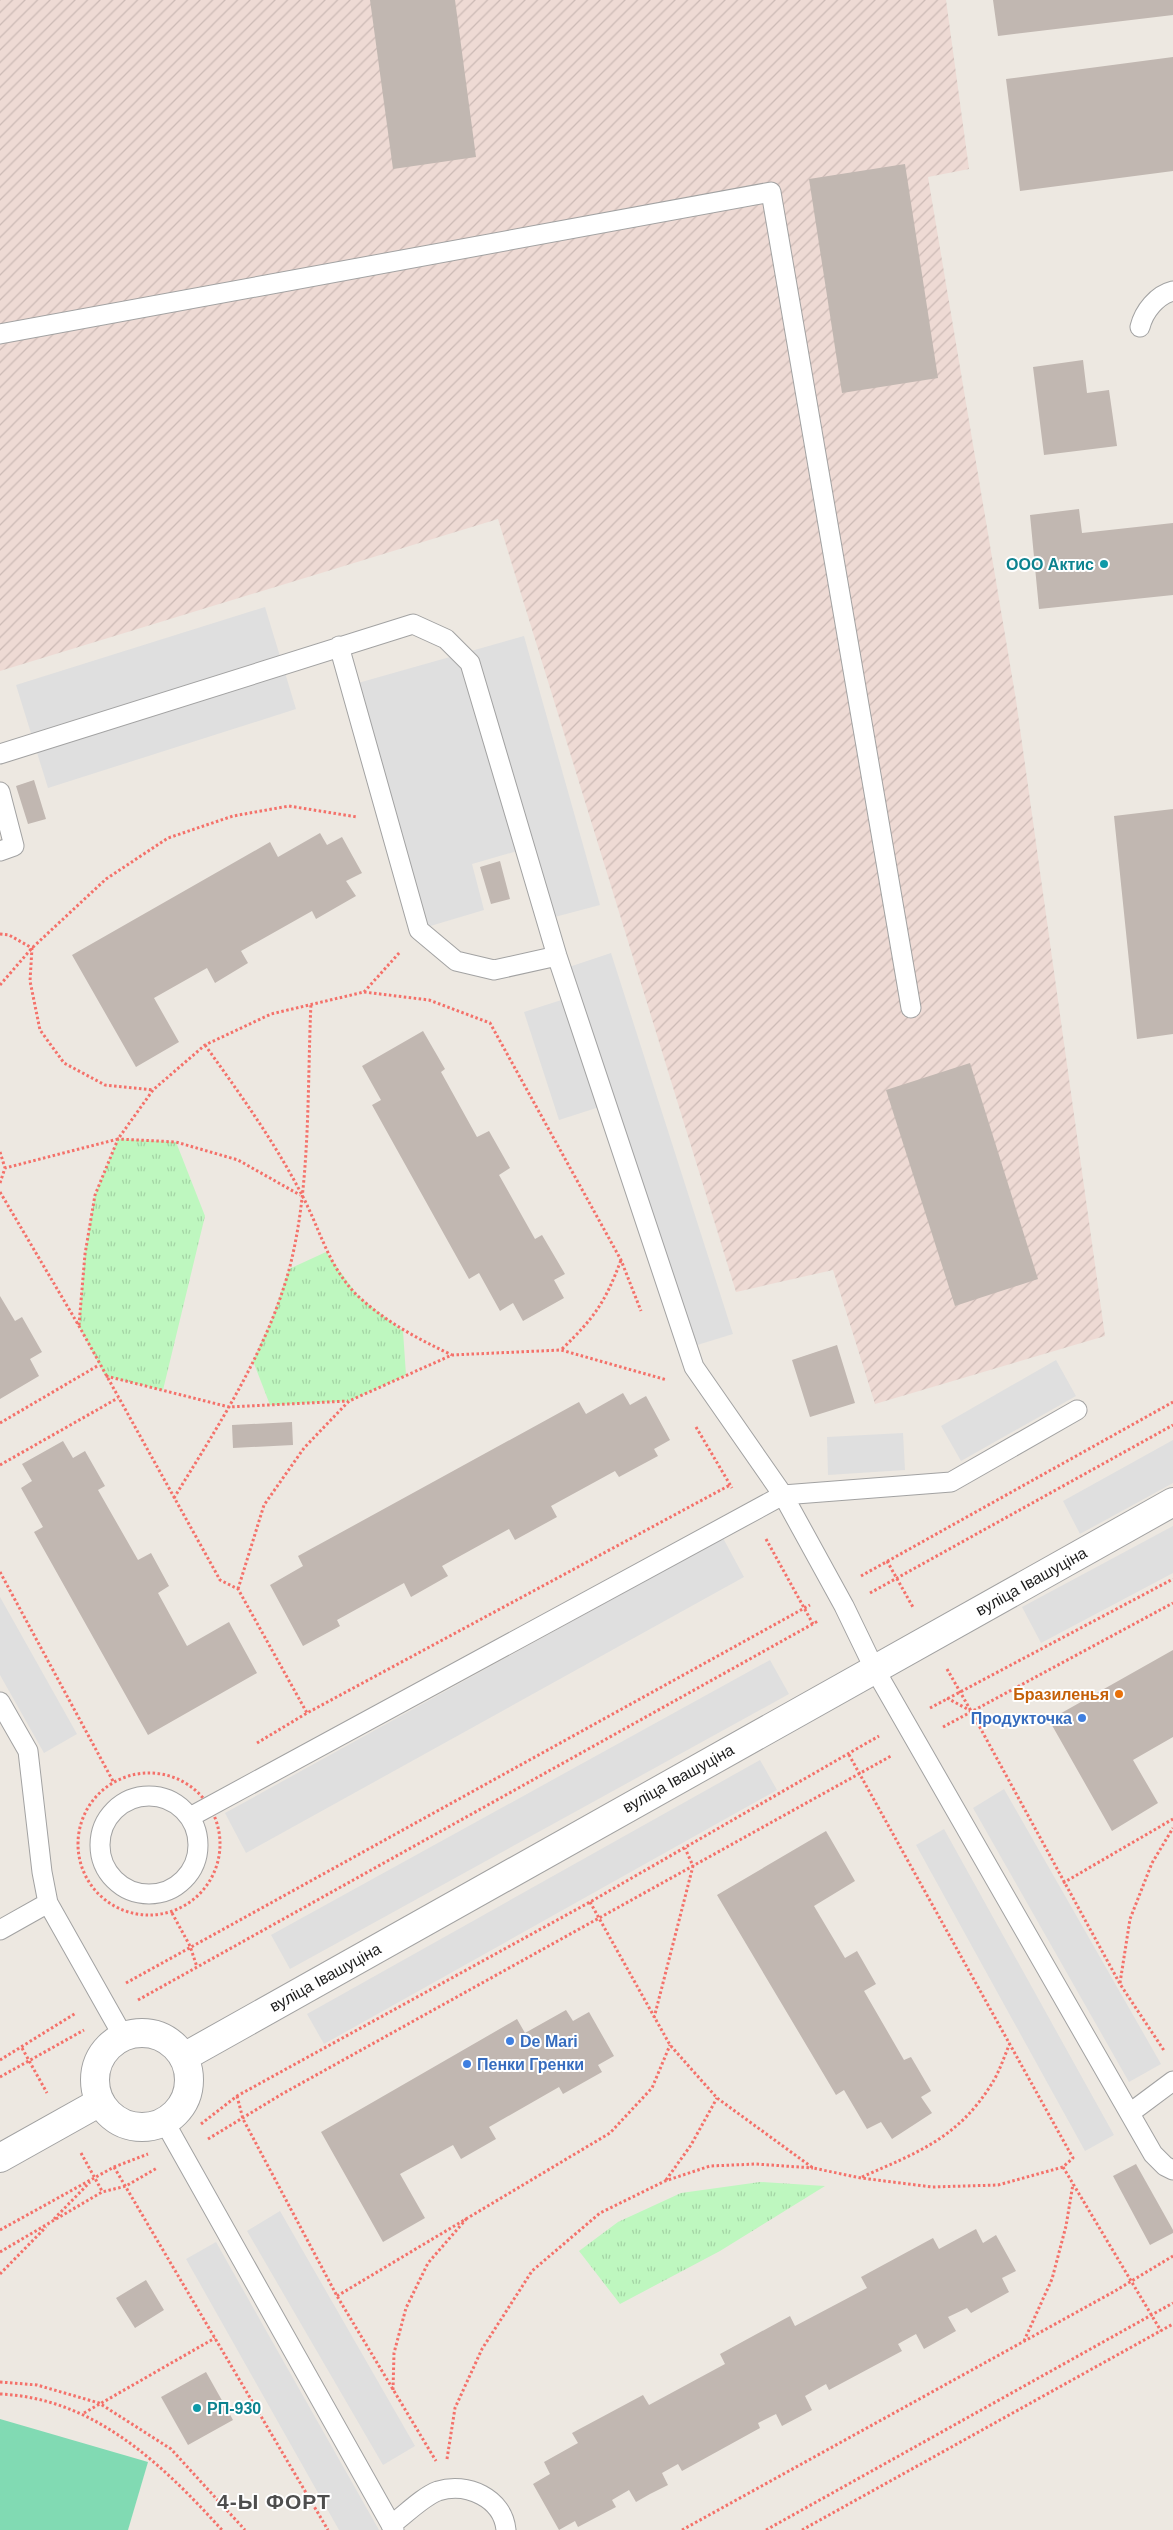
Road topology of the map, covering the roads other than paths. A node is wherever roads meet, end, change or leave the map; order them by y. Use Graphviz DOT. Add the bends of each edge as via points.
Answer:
graph roads {
  1 [pos="1173,291"];
  2 [pos="1140,327"];
  3 [pos="0,334"];
  4 [pos="339,646"];
  5 [pos="0,754"];
  6 [pos="0,792"];
  7 [pos="0,852"];
  8 [pos="557,956"];
  9 [pos="912,1008"];
  10 [pos="1077,1410"];
  11 [pos="783,1495"];
  12 [pos="1173,1502"];
  13 [pos="874,1668"];
  14 [pos="0,1702"];
  15 [pos="190,1817"];
  16 [pos="48,1904"];
  17 [pos="0,1930"];
  18 [pos="118,2026"];
  19 [pos="184,2057"];
  20 [pos="1173,2081"];
  21 [pos="100,2102"];
  22 [pos="1130,2113"];
  23 [pos="175,2139"];
  24 [pos="0,2158"];
  25 [pos="1173,2170"];
  26 [pos="393,2528"];
  27 [pos="506,2530"];
  1 -- 2 [label="lane" via="1149,308"];
  3 -- 9 [label="lane" via="771,192"];
  4 -- 5 [label="lane"];
  4 -- 8 [label="lane" via="419,930 456,961 494,970"];
  4 -- 8 [label="lane" via="413,624 446,639 470,663"];
  6 -- 7 [label="lane" via="14,846"];
  8 -- 11 [label="lane" via="694,1367"];
  10 -- 11 [label="lane" via="951,1482"];
  11 -- 13 [label="lane"];
  11 -- 15 [label="lane"];
  12 -- 13 [label="street, вуліца Івашуціна"];
  13 -- 19 [label="street, вуліца Івашуціна"];
  13 -- 22 [label="lane"];
  14 -- 16 [label="lane" via="28,1752"];
  15 -- 15 [label="lane" via="178,1805 162,1797 146,1795 129,1799 104,1823 100,1856 108,1872 119,1884 134,1892 151,1894 168,1890 193,1866 198,1850 197,1833"];
  16 -- 17 [label="lane"];
  16 -- 18 [label="lane"];
  18 -- 19 [label="street" via="137,2033 156,2034 172,2043"];
  18 -- 21 [label="street" via="96,2066 95,2085"];
  19 -- 23 [label="street" via="189,2074 188,2093 179,2110"];
  20 -- 22 [label="lane"];
  21 -- 23 [label="street" via="112,2117 129,2126 147,2127"];
  21 -- 24 [label="street"];
  22 -- 25 [label="lane" via="1153,2154"];
  23 -- 26 [label="lane"];
  26 -- 27 [label="lane" via="437,2492 454,2488 472,2490 487,2498 499,2510"];
}
